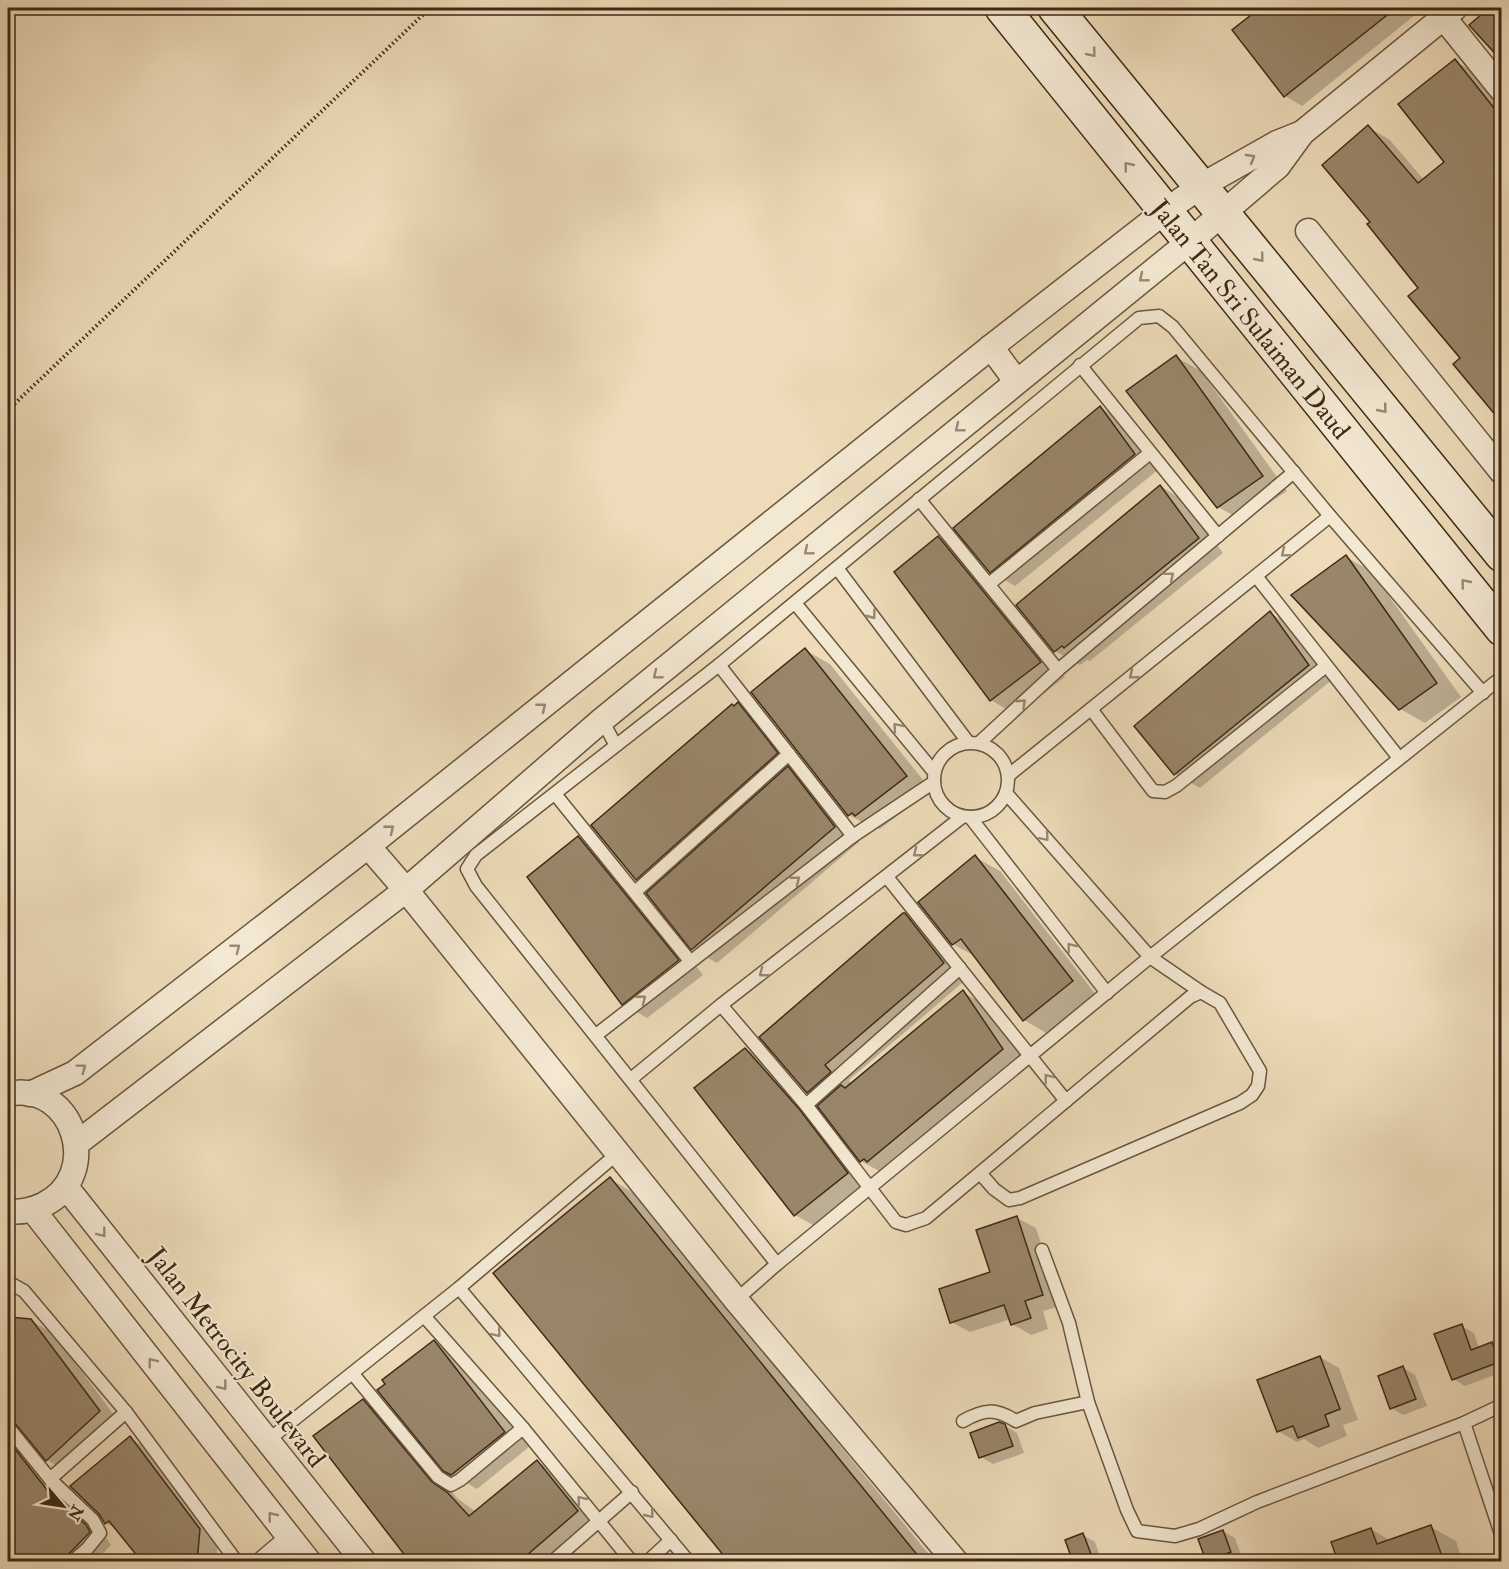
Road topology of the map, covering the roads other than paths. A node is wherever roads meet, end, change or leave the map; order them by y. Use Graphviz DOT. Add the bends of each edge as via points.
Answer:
graph roads {
  1 [pos="1002,8"];
  2 [pos="1055,8"];
  3 [pos="1450,13"];
  4 [pos="1502,90"];
  5 [pos="1302,133"];
  6 [pos="1201,186"];
  7 [pos="1164,212"];
  8 [pos="1223,213"];
  9 [pos="1308,231"];
  10 [pos="1189,242"];
  11 [pos="991,347"];
  12 [pos="1080,365"];
  13 [pos="1016,381"];
  14 [pos="993,419"];
  15 [pos="1150,453"];
  16 [pos="1294,472"];
  17 [pos="1502,472"];
  18 [pos="919,500"];
  19 [pos="1330,516"];
  20 [pos="1218,536"];
  21 [pos="1502,555"];
  22 [pos="837,568"];
  23 [pos="1256,576"];
  24 [pos="989,584"];
  25 [pos="795,603"];
  26 [pos="1502,628"];
  27 [pos="719,665"];
  28 [pos="1326,666"];
  29 [pos="1058,670"];
  30 [pos="1502,677"];
  31 [pos="1483,693"];
  32 [pos="1091,709"];
  33 [pos="602,720"];
  34 [pos="974,743"];
  35 [pos="615,744"];
  36 [pos="789,754"];
  37 [pos="1399,758"];
  38 [pos="1008,775"];
  39 [pos="934,777"];
  40 [pos="1006,793"];
  41 [pos="555,794"];
  42 [pos="966,817"];
  43 [pos="854,836"];
  44 [pos="368,846"];
  45 [pos="886,877"];
  46 [pos="406,890"];
  47 [pos="635,892"];
  48 [pos="1150,957"];
  49 [pos="690,961"];
  50 [pos="960,968"];
  51 [pos="1201,992"];
  52 [pos="1107,993"];
  53 [pos="721,1005"];
  54 [pos="596,1035"];
  55 [pos="1031,1056"];
  56 [pos="631,1079"];
  57 [pos="19,1094"];
  58 [pos="1066,1101"];
  59 [pos="806,1105"];
  60 [pos="76,1144"];
  61 [pos="617,1154"];
  62 [pos="980,1173"];
  63 [pos="66,1187"];
  64 [pos="869,1188"];
  65 [pos="8,1210"];
  66 [pos="33,1210"];
  67 [pos="1042,1250"];
  68 [pos="777,1264"];
  69 [pos="8,1282"];
  70 [pos="459,1288"];
  71 [pos="736,1300"];
  72 [pos="424,1316"];
  73 [pos="354,1374"];
  74 [pos="1088,1402"];
  75 [pos="1502,1405"];
  76 [pos="126,1412"];
  77 [pos="963,1421"];
  78 [pos="1464,1424"];
  79 [pos="8,1427"];
  80 [pos="523,1428"];
  81 [pos="267,1442"];
  82 [pos="50,1479"];
  83 [pos="632,1492"];
  84 [pos="599,1522"];
  85 [pos="1502,1537"];
  86 [pos="291,1540"];
  87 [pos="671,1540"];
  88 [pos="72,1562"];
  89 [pos="237,1562"];
  90 [pos="265,1562"];
  91 [pos="309,1562"];
  92 [pos="364,1562"];
  93 [pos="552,1562"];
  94 [pos="632,1562"];
  95 [pos="647,1562"];
  96 [pos="689,1562"];
  97 [pos="956,1562"];
  7 -- 1 [label="main road, Jalan Tan Sri Sulaiman Daud, one-way"];
  2 -- 6 [label="main road, Jalan Tan Sri Sulaiman Daud, one-way"];
  3 -- 4 [label="street"];
  3 -- 5 [label="street"];
  6 -- 5 [label="street, one-way"];
  5 -- 8 [label="street" via="1278,166"];
  6 -- 7 [label="street"];
  6 -- 8 [label="main road, Jalan Tan Sri Sulaiman Daud"];
  7 -- 10 [label="main road, Jalan Tan Sri Sulaiman Daud"];
  7 -- 11 [label="street"];
  8 -- 10 [label="street"];
  8 -- 21 [label="main road, Jalan Tan Sri Sulaiman Daud, one-way"];
  9 -- 17 [label="street"];
  10 -- 13 [label="street, one-way"];
  26 -- 10 [label="main road, Jalan Tan Sri Sulaiman Daud, one-way"];
  11 -- 13 [label="street"];
  44 -- 11 [label="street, one-way"];
  12 -- 14 [label="lane"];
  12 -- 15 [label="lane"];
  12 -- 16 [label="lane" via="1139,318 1159,316 1173,327"];
  13 -- 14 [label="street"];
  14 -- 18 [label="lane"];
  14 -- 33 [label="street, one-way"];
  15 -- 20 [label="lane"];
  15 -- 24 [label="lane"];
  16 -- 19 [label="lane"];
  16 -- 20 [label="lane"];
  18 -- 22 [label="lane"];
  18 -- 24 [label="lane"];
  19 -- 23 [label="lane, one-way"];
  19 -- 31 [label="lane"];
  29 -- 20 [label="lane, one-way"];
  22 -- 25 [label="lane"];
  22 -- 34 [label="lane, one-way"];
  23 -- 28 [label="lane"];
  23 -- 32 [label="lane, one-way"];
  24 -- 29 [label="lane"];
  25 -- 27 [label="lane"];
  39 -- 25 [label="lane, one-way"];
  27 -- 35 [label="lane"];
  27 -- 36 [label="lane"];
  28 -- 32 [label="lane" via="1165,792 1153,791"];
  28 -- 37 [label="lane"];
  34 -- 29 [label="lane, one-way"];
  30 -- 31 [label="lane"];
  31 -- 37 [label="lane"];
  32 -- 38 [label="lane"];
  33 -- 35 [label="lane"];
  33 -- 46 [label="street"];
  34 -- 38 [label="lane" via="999,754"];
  34 -- 39 [label="lane" via="956,745 946,752"];
  35 -- 41 [label="lane"];
  36 -- 43 [label="lane"];
  36 -- 47 [label="lane"];
  37 -- 48 [label="lane"];
  38 -- 40 [label="lane"];
  39 -- 42 [label="lane" via="942,804"];
  39 -- 43 [label="lane"];
  40 -- 42 [label="lane" via="992,811"];
  40 -- 48 [label="lane, one-way"];
  41 -- 47 [label="lane"];
  41 -- 54 [label="lane" via="476,855 467,870"];
  42 -- 45 [label="lane, one-way"];
  52 -- 42 [label="lane, one-way"];
  49 -- 43 [label="lane, one-way"];
  44 -- 46 [label="street"];
  57 -- 44 [label="street, one-way" via="75,1073"];
  45 -- 50 [label="lane"];
  45 -- 53 [label="lane, one-way"];
  46 -- 60 [label="street"];
  46 -- 61 [label="street"];
  47 -- 49 [label="lane"];
  48 -- 51 [label="lane"];
  48 -- 52 [label="lane"];
  54 -- 49 [label="lane, one-way"];
  50 -- 55 [label="lane"];
  50 -- 59 [label="lane"];
  51 -- 58 [label="lane" via="1190,996"];
  51 -- 62 [label="lane" via="1220,1003 1260,1071 1252,1095 1020,1198 1010,1200"];
  52 -- 55 [label="lane"];
  53 -- 56 [label="lane"];
  53 -- 59 [label="lane"];
  54 -- 56 [label="lane"];
  58 -- 55 [label="lane, one-way"];
  55 -- 64 [label="lane"];
  56 -- 68 [label="lane"];
  57 -- 60 [label="street" via="47,1100 61,1111 72,1126"];
  58 -- 62 [label="lane"];
  59 -- 64 [label="lane"];
  60 -- 63 [label="street" via="77,1159"];
  61 -- 70 [label="lane"];
  61 -- 71 [label="street"];
  62 -- 64 [label="lane" via="926,1218 906,1226 896,1222"];
  63 -- 66 [label="street" via="52,1201"];
  63 -- 81 [label="street, Jalan Metrocity Boulevard, one-way"];
  64 -- 68 [label="lane"];
  65 -- 66 [label="street"];
  86 -- 66 [label="street, one-way"];
  67 -- 74 [label="lane" via="1069,1323"];
  68 -- 71 [label="lane"];
  69 -- 76 [label="lane" via="24,1291"];
  70 -- 72 [label="lane"];
  70 -- 83 [label="lane, one-way"];
  71 -- 97 [label="street"];
  72 -- 73 [label="lane"];
  72 -- 80 [label="lane"];
  73 -- 80 [label="lane" via="438,1477 451,1485"];
  73 -- 81 [label="lane"];
  74 -- 77 [label="lane" via="1016,1421 1004,1413 988,1411"];
  74 -- 78 [label="lane" via="1137,1531 1175,1536"];
  75 -- 78 [label="lane"];
  76 -- 82 [label="lane"];
  76 -- 89 [label="lane"];
  78 -- 85 [label="lane"];
  79 -- 82 [label="lane"];
  84 -- 80 [label="lane, one-way"];
  81 -- 92 [label="street, Jalan Metrocity Boulevard"];
  82 -- 88 [label="lane" via="93,1520 100,1533"];
  83 -- 84 [label="lane"];
  83 -- 87 [label="lane, one-way"];
  84 -- 93 [label="lane"];
  84 -- 94 [label="lane"];
  86 -- 90 [label="street"];
  86 -- 91 [label="street"];
  87 -- 95 [label="lane"];
  87 -- 96 [label="lane"];
}
